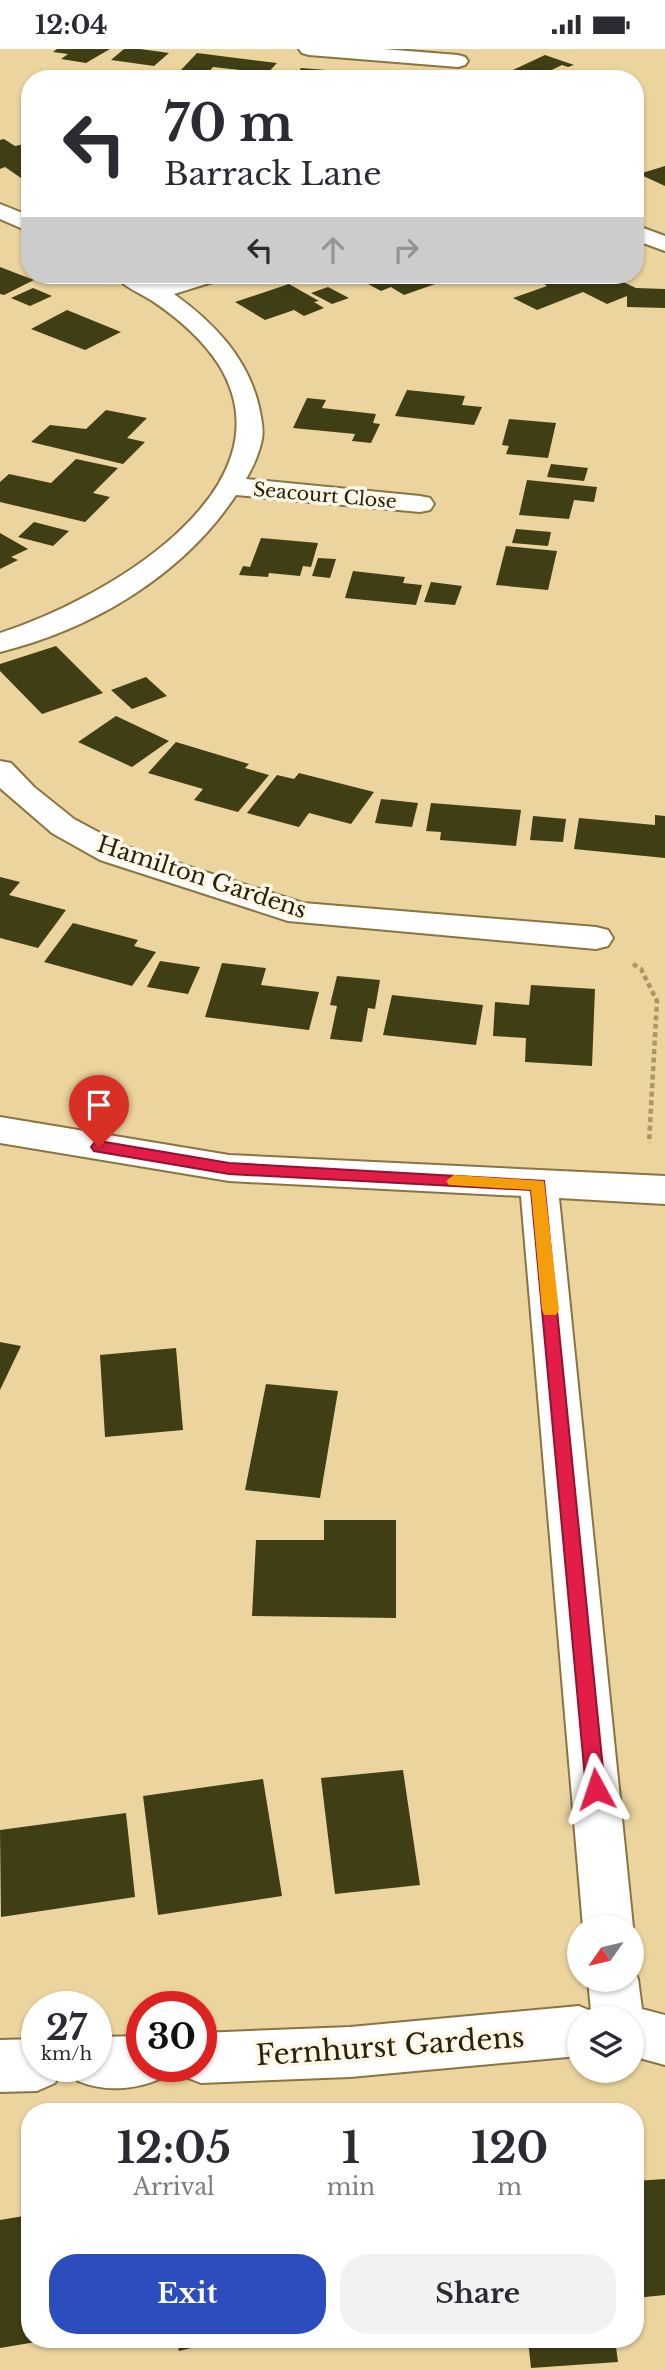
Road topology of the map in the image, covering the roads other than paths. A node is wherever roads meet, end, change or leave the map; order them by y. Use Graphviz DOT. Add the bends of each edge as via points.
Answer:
graph roads {
  1 [pos="309,49"];
  2 [pos="458,61"];
  3 [pos="0,211"];
  4 [pos="21,221"];
  5 [pos="644,236"];
  6 [pos="665,244"];
  7 [pos="142,284"];
  8 [pos="182,284"];
  9 [pos="156,292"];
  10 [pos="231,487"];
  11 [pos="419,504"];
  12 [pos="0,643"];
  13 [pos="0,770"];
  14 [pos="596,938"];
  15 [pos="0,1130"];
  16 [pos="538,1185"];
  17 [pos="656,1190"];
  18 [pos="607,1915"];
  19 [pos="567,2032"];
  20 [pos="644,2034"];
  21 [pos="665,2040"];
  22 [pos="217,2057"];
  23 [pos="21,2065"];
  24 [pos="0,2066"];
  1 -- 2 [label="street"];
  3 -- 4 [label="street"];
  5 -- 6 [label="street"];
  7 -- 9 [label="street"];
  8 -- 9 [label="street"];
  9 -- 10 [label="street" via="224,352 245,394 250,438"];
  10 -- 11 [label="street, Seacourt Close"];
  10 -- 12 [label="street" via="188,538 127,587"];
  13 -- 14 [label="street, Hamilton Gardens" via="63,827 112,853 300,913"];
  15 -- 16 [label="street" via="229,1168"];
  16 -- 17 [label="street"];
  16 -- 18 [label="street"];
  19 -- 22 [label="street, Fernhurst Gardens" via="350,2052"];
  20 -- 21 [label="street"];
  23 -- 24 [label="street"];
}
